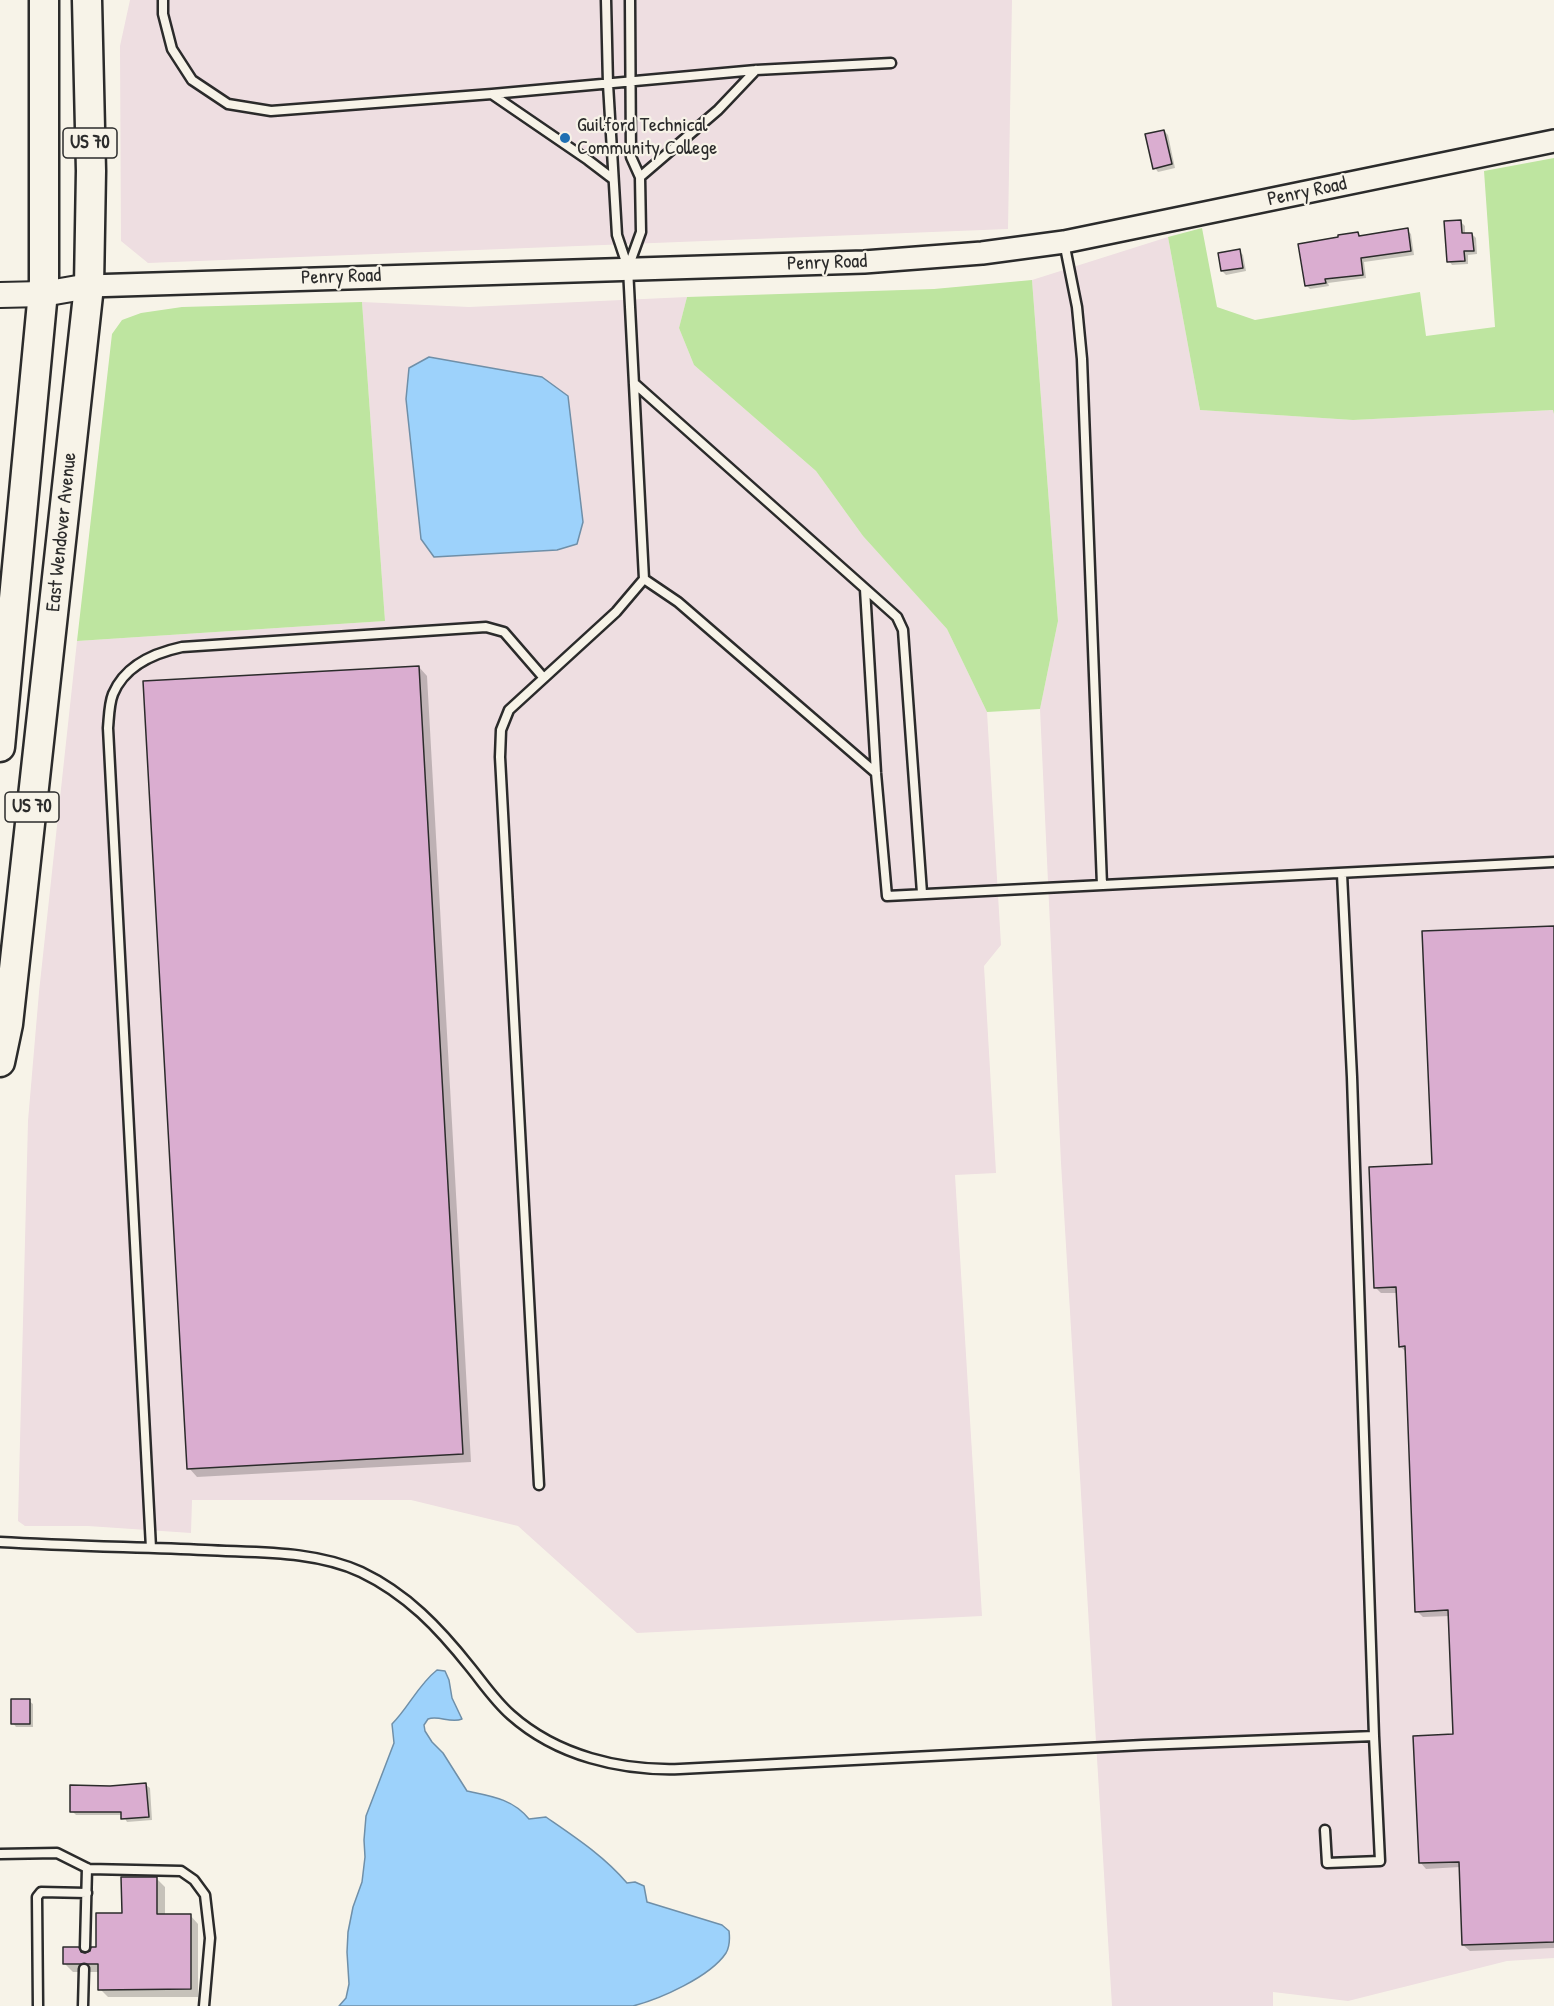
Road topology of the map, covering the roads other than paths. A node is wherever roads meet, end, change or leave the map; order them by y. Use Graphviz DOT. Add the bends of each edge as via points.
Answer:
graph roads {
  1 [pos="44,0"];
  2 [pos="87,0"];
  3 [pos="162,0"];
  4 [pos="606,0"];
  5 [pos="630,0"];
  6 [pos="891,63"];
  7 [pos="756,70"];
  8 [pos="630,82"];
  9 [pos="608,84"];
  10 [pos="492,94"];
  11 [pos="1554,141"];
  12 [pos="640,177"];
  13 [pos="613,179"];
  14 [pos="1064,242"];
  15 [pos="628,268"];
  16 [pos="0,280"];
  17 [pos="89,286"];
  18 [pos="43,287"];
  19 [pos="0,295"];
  20 [pos="634,383"];
  21 [pos="644,579"];
  22 [pos="865,589"];
  23 [pos="543,677"];
  24 [pos="0,747"];
  25 [pos="876,773"];
  26 [pos="1554,862"];
  27 [pos="1342,874"];
  28 [pos="1102,885"];
  29 [pos="922,893"];
  30 [pos="0,1062"];
  31 [pos="539,1485"];
  32 [pos="0,1542"];
  33 [pos="151,1548"];
  34 [pos="1374,1736"];
  35 [pos="1325,1830"];
  36 [pos="0,1854"];
  37 [pos="87,1868"];
  38 [pos="87,1893"];
  39 [pos="85,1947"];
  40 [pos="84,1969"];
  41 [pos="38,2006"];
  42 [pos="83,2006"];
  43 [pos="204,2006"];
  1 -- 18 [label="highway, East Wendover Avenue / US 70"];
  2 -- 17 [label="highway, East Wendover Avenue / US 70"];
  3 -- 10 [label="lane" via="172,49 192,80 228,104 271,111"];
  4 -- 9 [label="lane"];
  5 -- 8 [label="lane"];
  6 -- 7 [label="lane"];
  7 -- 8 [label="lane"];
  7 -- 12 [label="lane" via="718,110"];
  8 -- 9 [label="lane"];
  8 -- 12 [label="lane" via="631,157"];
  9 -- 10 [label="lane"];
  9 -- 13 [label="lane"];
  10 -- 13 [label="lane"];
  11 -- 14 [label="street, Penry Road"];
  12 -- 15 [label="lane" via="642,232"];
  13 -- 15 [label="lane" via="617,235"];
  14 -- 15 [label="street, Penry Road" via="934,258"];
  14 -- 28 [label="lane" via="1082,358"];
  15 -- 17 [label="street, Penry Road"];
  15 -- 20 [label="lane"];
  16 -- 18 [label="main road"];
  17 -- 18 [label="main road"];
  17 -- 30 [label="highway, East Wendover Avenue / US 70" via="8,1024"];
  18 -- 19 [label="main road"];
  18 -- 24 [label="highway, East Wendover Avenue / US 70"];
  20 -- 21 [label="lane"];
  20 -- 22 [label="lane"];
  21 -- 23 [label="lane" via="616,612"];
  21 -- 25 [label="lane" via="678,602"];
  22 -- 25 [label="lane"];
  22 -- 29 [label="lane" via="897,617 903,630"];
  23 -- 31 [label="lane" via="509,710 501,730 500,757"];
  23 -- 33 [label="lane" via="504,632 486,627 182,647 140,662 122,678 112,695 108,728"];
  25 -- 29 [label="lane" via="887,896"];
  26 -- 27 [label="lane"];
  27 -- 28 [label="lane"];
  27 -- 34 [label="lane"];
  28 -- 29 [label="lane"];
  32 -- 33 [label="lane"];
  33 -- 34 [label="lane" via="280,1554 330,1562 360,1572 385,1585 432,1621 512,1716 562,1748 621,1767 680,1769"];
  34 -- 35 [label="lane" via="1380,1861 1327,1863"];
  36 -- 37 [label="lane" via="57,1853"];
  37 -- 38 [label="lane"];
  37 -- 43 [label="lane" via="181,1871 194,1880 205,1895 210,1938"];
  38 -- 39 [label="lane"];
  38 -- 41 [label="lane" via="41,1892 37,1897"];
  40 -- 42 [label="lane"];
}
